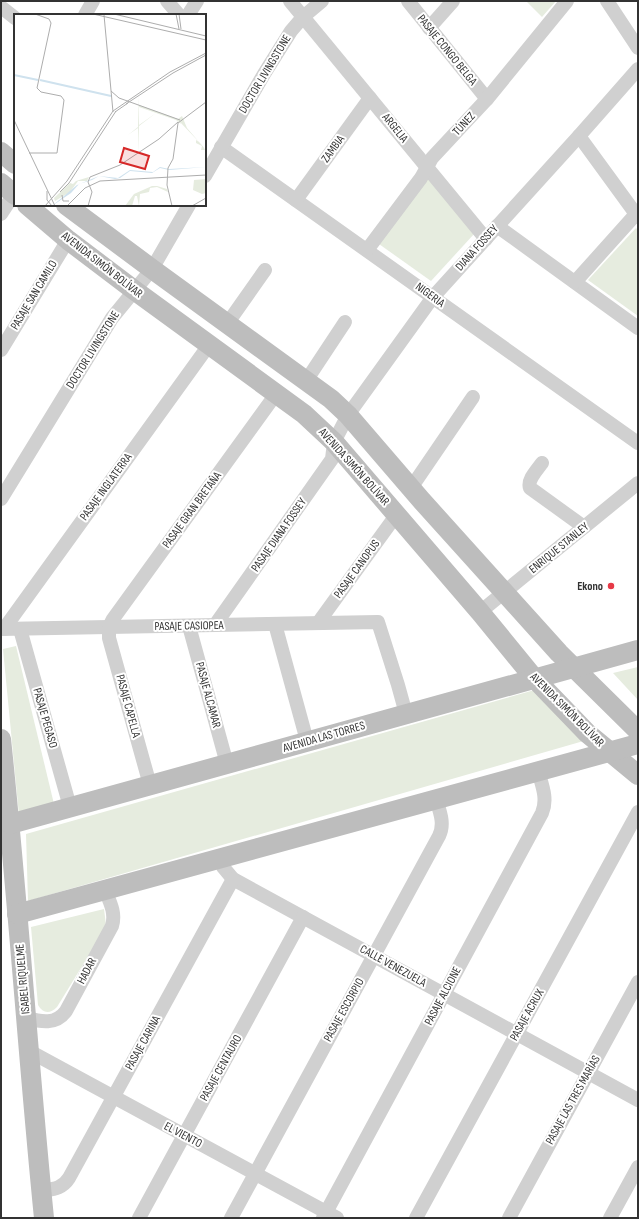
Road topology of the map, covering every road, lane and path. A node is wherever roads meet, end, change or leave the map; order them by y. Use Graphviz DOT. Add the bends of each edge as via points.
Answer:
graph roads {
  1 [pos="93,1"];
  2 [pos="167,1"];
  3 [pos="197,1"];
  4 [pos="290,1"];
  5 [pos="322,1"];
  6 [pos="408,1"];
  7 [pos="453,1"];
  8 [pos="567,1"];
  9 [pos="607,1"];
  10 [pos="1,7"];
  11 [pos="86,14"];
  12 [pos="178,14"];
  13 [pos="189,14"];
  14 [pos="14,17"];
  15 [pos="303,17"];
  16 [pos="430,28"];
  17 [pos="638,48"];
  18 [pos="638,69"];
  19 [pos="370,98"];
  20 [pos="487,99"];
  21 [pos="580,136"];
  22 [pos="221,147"];
  23 [pos="1,152"];
  24 [pos="14,163"];
  25 [pos="427,168"];
  26 [pos="206,174"];
  27 [pos="14,194"];
  28 [pos="296,200"];
  29 [pos="28,206"];
  30 [pos="71,206"];
  31 [pos="188,206"];
  32 [pos="1,214"];
  33 [pos="637,215"];
  34 [pos="497,226"];
  35 [pos="486,239"];
  36 [pos="68,240"];
  37 [pos="367,250"];
  38 [pos="152,269"];
  39 [pos="265,270"];
  40 [pos="575,282"];
  41 [pos="134,290"];
  42 [pos="433,297"];
  43 [pos="345,322"];
  44 [pos="227,324"];
  45 [pos="638,328"];
  46 [pos="209,345"];
  47 [pos="1,350"];
  48 [pos="306,381"];
  49 [pos="276,394"];
  50 [pos="473,397"];
  51 [pos="348,415"];
  52 [pos="334,442"];
  53 [pos="638,443"];
  54 [pos="542,463"];
  55 [pos="638,484"];
  56 [pos="411,488"];
  57 [pos="1,499"];
  58 [pos="397,514"];
  59 [pos="584,528"];
  60 [pos="504,593"];
  61 [pos="480,612"];
  62 [pos="318,623"];
  63 [pos="275,624"];
  64 [pos="215,625"];
  65 [pos="189,626"];
  66 [pos="109,627"];
  67 [pos="2,629"];
  68 [pos="20,629"];
  69 [pos="638,650"];
  70 [pos="574,668"];
  71 [pos="534,678"];
  72 [pos="406,714"];
  73 [pos="638,731"];
  74 [pos="1,739"];
  75 [pos="307,741"];
  76 [pos="638,744"];
  77 [pos="609,752"];
  78 [pos="227,764"];
  79 [pos="538,771"];
  80 [pos="638,775"];
  81 [pos="150,785"];
  82 [pos="436,799"];
  83 [pos="70,807"];
  84 [pos="638,812"];
  85 [pos="10,824"];
  86 [pos="220,859"];
  87 [pos="233,879"];
  88 [pos="105,890"];
  89 [pos="17,914"];
  90 [pos="303,917"];
  91 [pos="374,956"];
  92 [pos="638,982"];
  93 [pos="444,994"];
  94 [pos="27,1018"];
  95 [pos="516,1034"];
  96 [pos="29,1051"];
  97 [pos="588,1073"];
  98 [pos="113,1097"];
  99 [pos="638,1100"];
  100 [pos="184,1135"];
  101 [pos="638,1166"];
  102 [pos="255,1174"];
  103 [pos="42,1191"];
  104 [pos="329,1216"];
  105 [pos="44,1218"];
  106 [pos="139,1218"];
  107 [pos="231,1218"];
  108 [pos="416,1218"];
  109 [pos="509,1218"];
  110 [pos="610,1218"];
  1 -- 11 [label="street"];
  2 -- 12 [label="street"];
  3 -- 13 [label="street"];
  4 -- 15 [label="street, ARGELIA"];
  5 -- 15 [label="street, DOCTOR LIVINGSTONE"];
  6 -- 16 [label="street, PASAJE CONGO BELGA"];
  7 -- 16 [label="street"];
  8 -- 20 [label="street, TÚNEZ"];
  9 -- 17 [label="street"];
  10 -- 14 [label="street"];
  15 -- 19 [label="street, ARGELIA"];
  15 -- 22 [label="street, DOCTOR LIVINGSTONE" via="283,44"];
  16 -- 20 [label="street, PASAJE CONGO BELGA"];
  18 -- 21 [label="street, DIANA FOSSEY"];
  19 -- 25 [label="street, ARGELIA"];
  19 -- 28 [label="street, ZAMBIA"];
  20 -- 25 [label="street, TÚNEZ" via="432,158"];
  21 -- 33 [label="street"];
  21 -- 34 [label="street, DIANA FOSSEY"];
  22 -- 26 [label="street, DOCTOR LIVINGSTONE"];
  22 -- 28 [label="street, NIGERIA"];
  23 -- 24 [label="street"];
  25 -- 35 [label="street, ARGELIA"];
  25 -- 37 [label="street, TÚNEZ"];
  27 -- 32 [label="street"];
  28 -- 37 [label="street, NIGERIA"];
  29 -- 36 [label="street, AVENIDA SIMÓN BOLÍVAR"];
  30 -- 38 [label="street"];
  31 -- 38 [label="street, DOCTOR LIVINGSTONE"];
  33 -- 40 [label="street"];
  34 -- 35 [label="street, DIANA FOSSEY"];
  34 -- 40 [label="street"];
  35 -- 42 [label="street, DIANA FOSSEY"];
  36 -- 41 [label="street, AVENIDA SIMÓN BOLÍVAR"];
  36 -- 47 [label="street, PASAJE SAN CAMILO"];
  37 -- 42 [label="street, NIGERIA"];
  38 -- 41 [label="street, DOCTOR LIVINGSTONE"];
  38 -- 44 [label="street"];
  39 -- 44 [label="street"];
  40 -- 45 [label="street"];
  41 -- 46 [label="street, AVENIDA SIMÓN BOLÍVAR"];
  41 -- 57 [label="street, DOCTOR LIVINGSTONE" via="112,318"];
  42 -- 51 [label="street, DIANA FOSSEY"];
  42 -- 53 [label="street, NIGERIA"];
  43 -- 48 [label="street"];
  44 -- 48 [label="street"];
  46 -- 49 [label="street, AVENIDA SIMÓN BOLÍVAR"];
  46 -- 67 [label="street, PASAJE INGLATERRA"];
  48 -- 51 [label="street"];
  49 -- 52 [label="street, AVENIDA SIMÓN BOLÍVAR" via="304,414"];
  49 -- 66 [label="street, PASAJE GRAN BRETAÑA"];
  50 -- 56 [label="street"];
  51 -- 52 [label="street, DIANA FOSSEY"];
  51 -- 56 [label="street"];
  52 -- 58 [label="street, AVENIDA SIMÓN BOLÍVAR"];
  52 -- 64 [label="street, PASAJE DIANA FOSSEY" via="332,459"];
  54 -- 59 [label="street" via="530,481 530,488"];
  55 -- 59 [label="street, ENRIQUE STANLEY"];
  56 -- 60 [label="street"];
  58 -- 61 [label="street, AVENIDA SIMÓN BOLÍVAR"];
  58 -- 62 [label="street, PASAJE CANOPUS"];
  59 -- 60 [label="street, ENRIQUE STANLEY"];
  60 -- 61 [label="street, ENRIQUE STANLEY"];
  60 -- 70 [label="street"];
  61 -- 71 [label="street, AVENIDA SIMÓN BOLÍVAR"];
  62 -- 63 [label="street, PASAJE CASIOPEA"];
  62 -- 72 [label="street, PASAJE CASIOPEA" via="378,622"];
  63 -- 64 [label="street, PASAJE CASIOPEA"];
  63 -- 75 [label="street"];
  64 -- 65 [label="street, PASAJE CASIOPEA"];
  65 -- 66 [label="street, PASAJE CASIOPEA"];
  65 -- 78 [label="street, PASAJE ALCAMAR"];
  66 -- 68 [label="street, PASAJE CASIOPEA"];
  66 -- 81 [label="street, PASAJE CAPELLA" via="109,638"];
  67 -- 68 [label="street, PASAJE CASIOPEA"];
  68 -- 83 [label="street, PASAJE PEGASO"];
  69 -- 70 [label="street, AVENIDA LAS TORRES"];
  70 -- 71 [label="street, AVENIDA LAS TORRES"];
  70 -- 73 [label="street"];
  71 -- 72 [label="street, AVENIDA LAS TORRES"];
  71 -- 77 [label="street, AVENIDA SIMÓN BOLÍVAR"];
  72 -- 75 [label="street, AVENIDA LAS TORRES"];
  74 -- 85 [label="street, ISABEL RIQUELME"];
  75 -- 78 [label="street, AVENIDA LAS TORRES"];
  76 -- 77 [label="street"];
  77 -- 79 [label="street"];
  77 -- 80 [label="street, AVENIDA SIMÓN BOLÍVAR"];
  78 -- 81 [label="street, AVENIDA LAS TORRES"];
  79 -- 82 [label="street"];
  79 -- 93 [label="street, PASAJE ALCIONE" via="545,798 542,813"];
  81 -- 83 [label="street, AVENIDA LAS TORRES"];
  82 -- 86 [label="street"];
  82 -- 91 [label="street, PASAJE ESCORPIO" via="442,823 441,832"];
  83 -- 85 [label="street, AVENIDA LAS TORRES"];
  84 -- 95 [label="street, PASAJE ACRUX"];
  85 -- 89 [label="street, ISABEL RIQUELME"];
  86 -- 87 [label="street, CALLE VENEZUELA"];
  86 -- 88 [label="street"];
  87 -- 90 [label="street, CALLE VENEZUELA"];
  87 -- 98 [label="street, PASAJE CARINA"];
  88 -- 89 [label="street"];
  88 -- 94 [label="street, HADAR" via="113,911 112,926 66,1011 60,1018 50,1022"];
  89 -- 94 [label="street, ISABEL RIQUELME"];
  90 -- 91 [label="street, CALLE VENEZUELA"];
  90 -- 100 [label="street, PASAJE CENTAURO"];
  91 -- 93 [label="street, CALLE VENEZUELA"];
  91 -- 102 [label="street, PASAJE ESCORPIO"];
  92 -- 97 [label="street, PASAJE LAS TRES MARÍAS"];
  93 -- 95 [label="street, CALLE VENEZUELA"];
  93 -- 104 [label="street, PASAJE ALCIONE"];
  94 -- 96 [label="street, ISABEL RIQUELME"];
  95 -- 97 [label="street, CALLE VENEZUELA"];
  95 -- 108 [label="street, PASAJE ACRUX"];
  96 -- 98 [label="street, EL VIENTO"];
  96 -- 103 [label="street, ISABEL RIQUELME"];
  97 -- 99 [label="street, CALLE VENEZUELA"];
  97 -- 109 [label="street, PASAJE LAS TRES MARÍAS"];
  98 -- 100 [label="street, EL VIENTO"];
  98 -- 103 [label="street, PASAJE CARINA" via="67,1182 60,1187"];
  100 -- 102 [label="street, EL VIENTO"];
  100 -- 106 [label="street, PASAJE CENTAURO"];
  101 -- 110 [label="street"];
  102 -- 104 [label="street, EL VIENTO"];
  102 -- 107 [label="street, PASAJE ESCORPIO"];
  103 -- 105 [label="street, ISABEL RIQUELME"];
}
